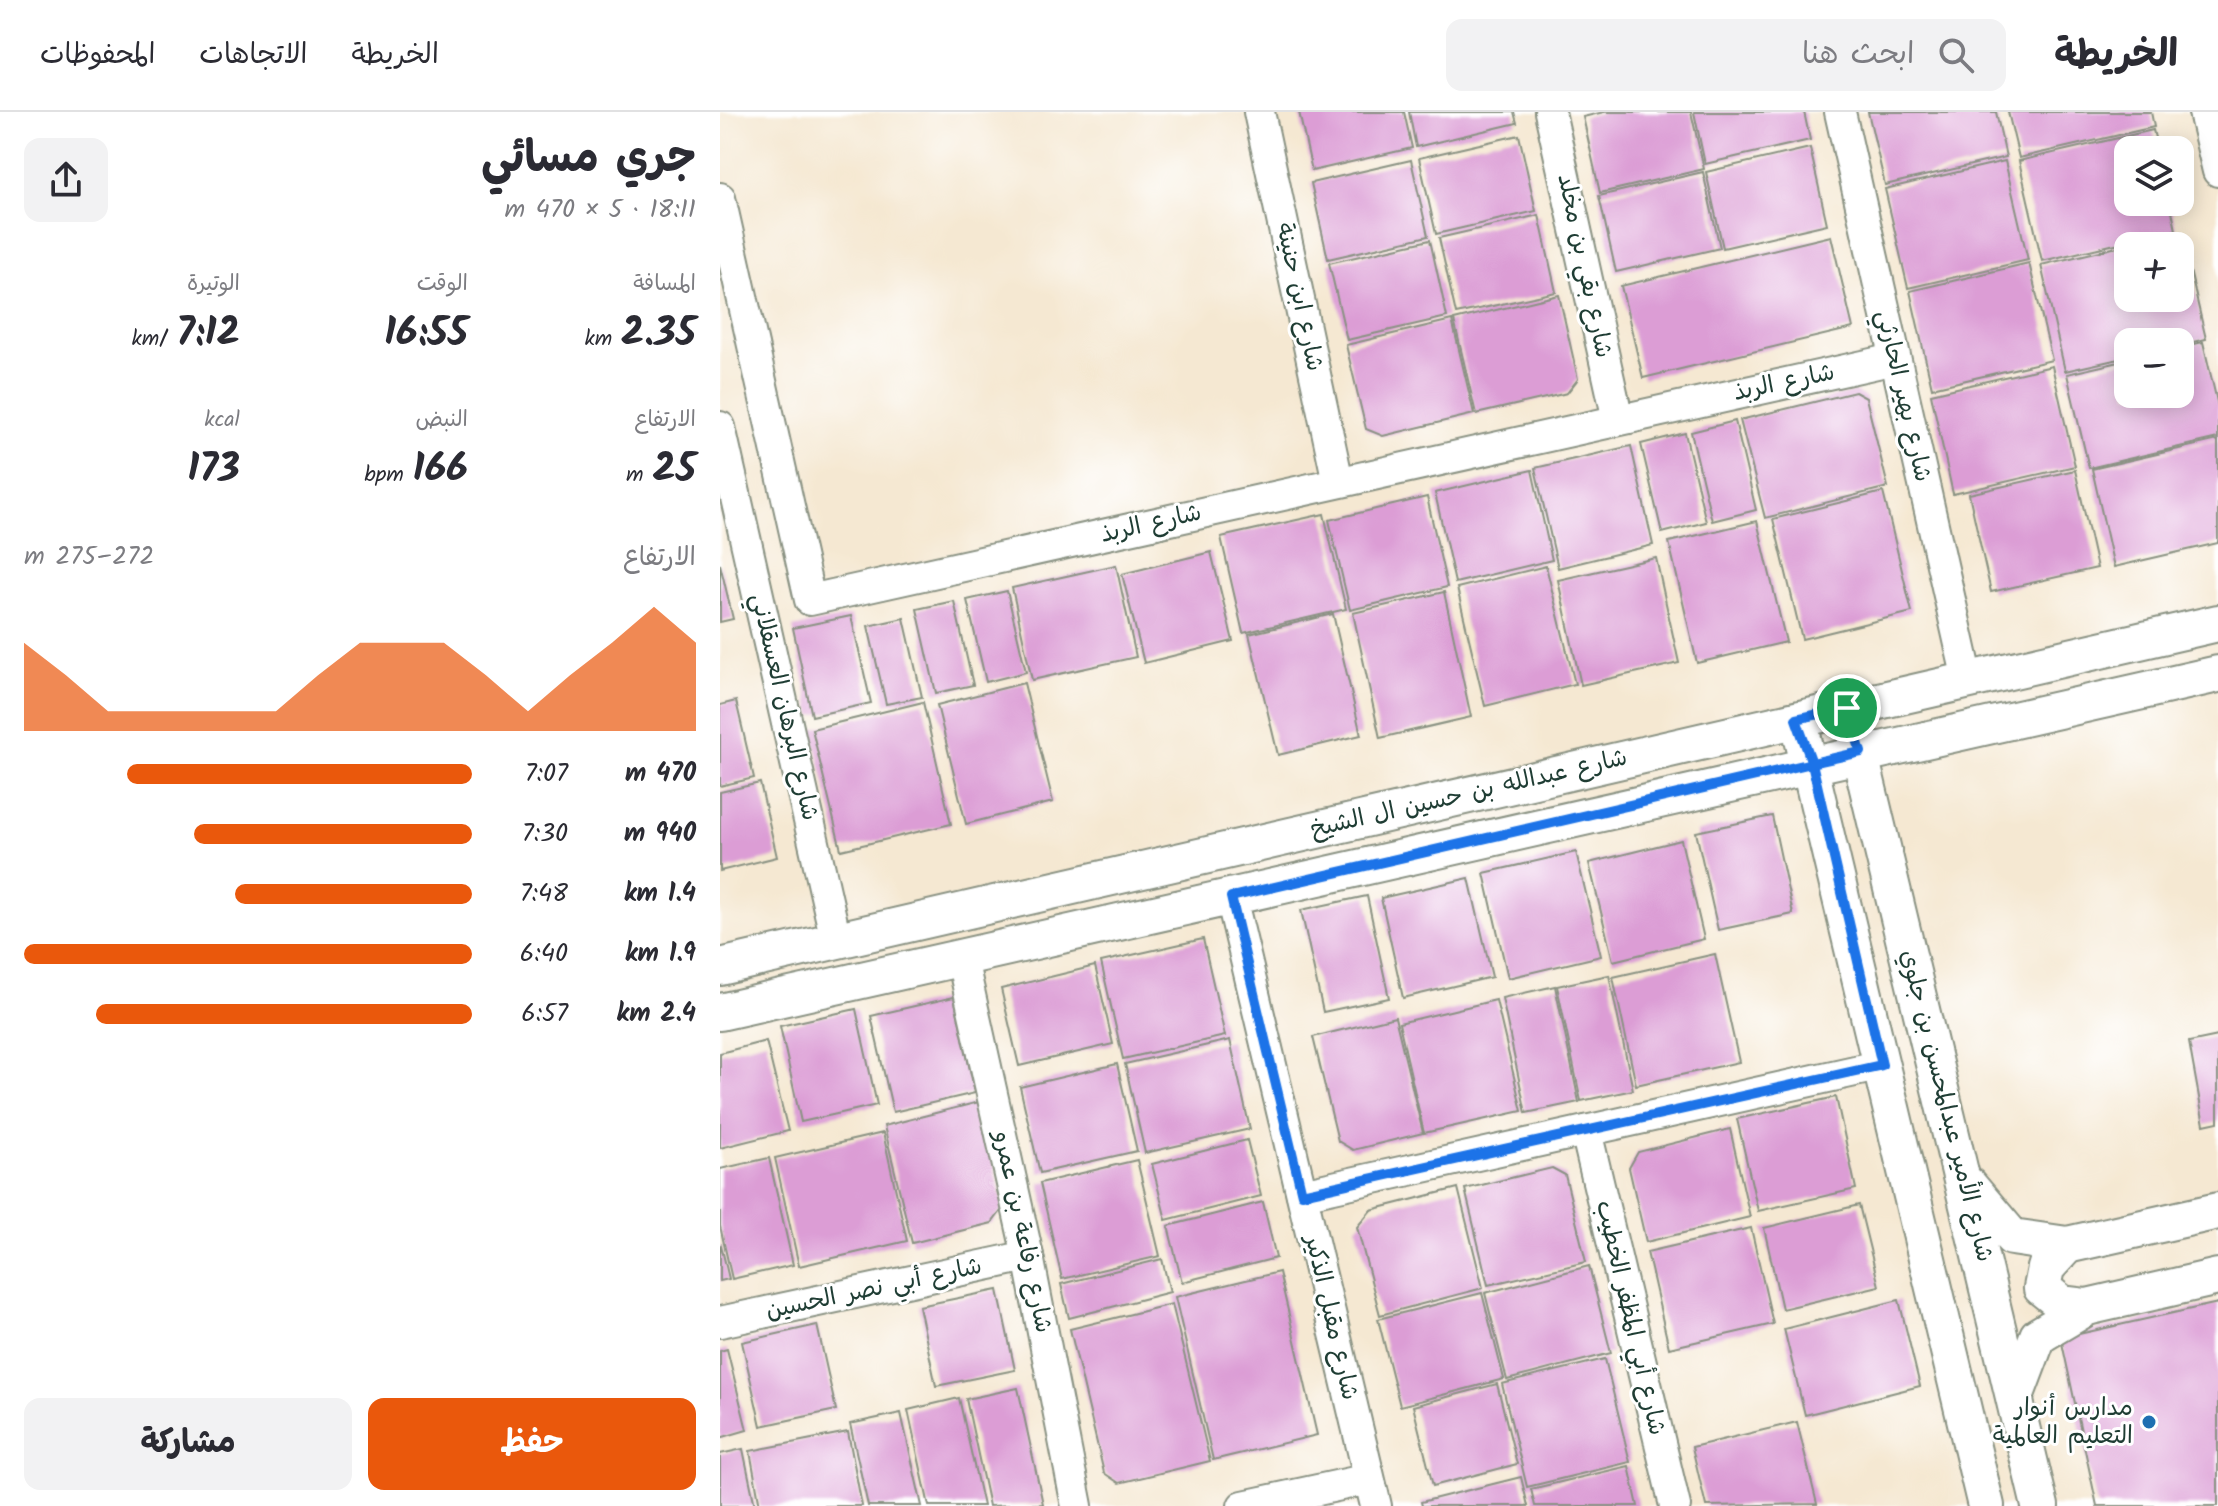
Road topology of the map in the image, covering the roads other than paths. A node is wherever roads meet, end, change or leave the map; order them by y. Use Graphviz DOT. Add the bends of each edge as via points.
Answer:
graph roads {
  1 [pos="1259,112"];
  2 [pos="1550,112"];
  3 [pos="1840,112"];
  4 [pos="2204,112"];
  5 [pos="2218,171"];
  6 [pos="720,198"];
  7 [pos="1895,359"];
  8 [pos="1618,420"];
  9 [pos="720,427"];
  10 [pos="1338,482"];
  11 [pos="2218,623"];
  12 [pos="2218,674"];
  13 [pos="1968,680"];
  14 [pos="1847,708"];
  15 [pos="1796,719"];
  16 [pos="1861,752"];
  17 [pos="1812,763"];
  18 [pos="1231,897"];
  19 [pos="836,940"];
  20 [pos="962,959"];
  21 [pos="720,967"];
  22 [pos="720,1012"];
  23 [pos="1882,1065"];
  24 [pos="1586,1131"];
  25 [pos="1965,1180"];
  26 [pos="1302,1194"];
  27 [pos="2218,1211"];
  28 [pos="2067,1245"];
  29 [pos="1028,1256"];
  30 [pos="2218,1277"];
  31 [pos="2087,1307"];
  32 [pos="720,1322"];
  33 [pos="2015,1397"];
  34 [pos="1373,1492"];
  35 [pos="1077,1506"];
  36 [pos="1243,1506"];
  37 [pos="1675,1506"];
  38 [pos="1986,1506"];
  39 [pos="2040,1506"];
  1 -- 10 [label="street, شارع ابن حنينة"];
  2 -- 8 [label="street, شارع بقي بن مخلد"];
  3 -- 7 [label="street, شارع بهير الحارثي"];
  4 -- 5 [label="street"];
  6 -- 10 [label="street, شارع الربذ" via="810,600"];
  7 -- 8 [label="street, شارع الربذ"];
  7 -- 13 [label="street, شارع بهير الحارثي"];
  8 -- 10 [label="street, شارع الربذ"];
  9 -- 19 [label="street, شارع البرهان العسقلاني"];
  11 -- 13 [label="street, شارع عبدالله بن حسين ال الشيخ"];
  12 -- 16 [label="street, شارع عبدالله بن حسين ال الشيخ"];
  13 -- 14 [label="street, شارع عبدالله بن حسين ال الشيخ"];
  14 -- 15 [label="street, شارع عبدالله بن حسين ال الشيخ"];
  14 -- 16 [label="street, شارع الأمير عبدالمحسن بن جلوي"];
  15 -- 17 [label="street, شارع الأمير عبدالمحسن بن جلوي"];
  15 -- 19 [label="street, شارع عبدالله بن حسين ال الشيخ"];
  16 -- 17 [label="street, شارع عبدالله بن حسين ال الشيخ"];
  16 -- 25 [label="street, شارع الأمير عبدالمحسن بن جلوي"];
  17 -- 18 [label="street, شارع عبدالله بن حسين ال الشيخ"];
  17 -- 23 [label="street, شارع الأمير عبدالمحسن بن جلوي"];
  18 -- 20 [label="street, شارع عبدالله بن حسين ال الشيخ"];
  18 -- 26 [label="street, شارع مقبل الذكير"];
  19 -- 21 [label="street, شارع عبدالله بن حسين ال الشيخ"];
  20 -- 22 [label="street, شارع عبدالله بن حسين ال الشيخ"];
  20 -- 29 [label="street, شارع رفاعة بن عمرو"];
  23 -- 24 [label="street"];
  23 -- 38 [label="street, شارع الأمير عبدالمحسن بن جلوي"];
  24 -- 26 [label="street"];
  24 -- 37 [label="street, شارع أبي المظفر الخطيب"];
  25 -- 28 [label="street" via="2012,1237"];
  25 -- 33 [label="street, شارع الأمير عبدالمحسن بن جلوي"];
  26 -- 34 [label="street, شارع مقبل الذكير"];
  27 -- 28 [label="street"];
  28 -- 31 [label="street" via="2046,1268 2042,1288 2062,1304"];
  29 -- 32 [label="street, شارع أبي نصر الحسين"];
  29 -- 35 [label="street, شارع رفاعة بن عمرو"];
  30 -- 31 [label="street"];
  31 -- 33 [label="street" via="2038,1336"];
  33 -- 39 [label="street, شارع الأمير عبدالمحسن بن جلوي"];
  34 -- 36 [label="street"];
}
